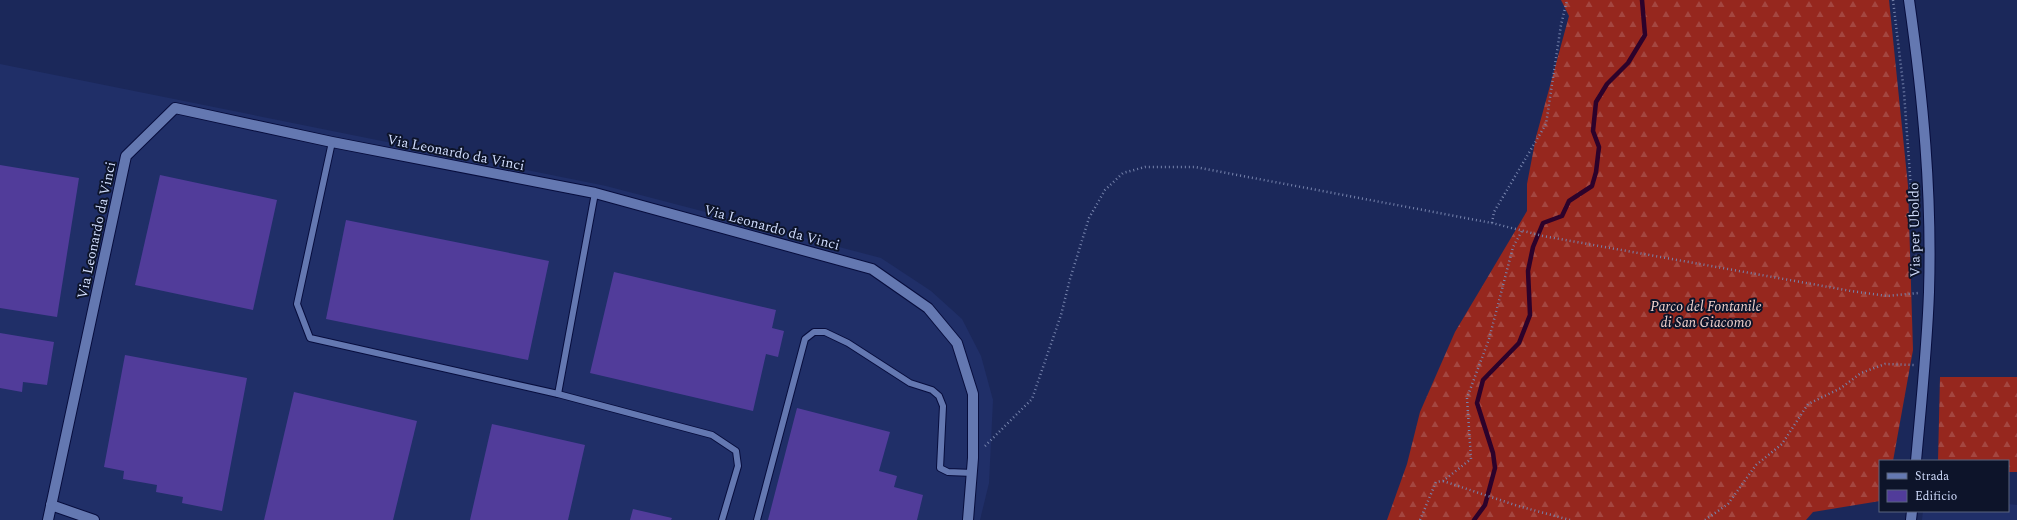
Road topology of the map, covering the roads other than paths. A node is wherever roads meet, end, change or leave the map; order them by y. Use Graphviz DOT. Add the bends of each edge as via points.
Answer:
graph roads {
  1 [pos="1909,0"];
  2 [pos="332,142"];
  3 [pos="595,193"];
  4 [pos="558,394"];
  5 [pos="1916,460"];
  6 [pos="973,473"];
  7 [pos="51,505"];
  8 [pos="48,520"];
  9 [pos="94,520"];
  10 [pos="722,520"];
  11 [pos="757,520"];
  12 [pos="968,520"];
  1 -- 5 [label="street, Via per Uboldo" via="1921,80 1927,154 1929,293"];
  2 -- 3 [label="street, Via Leonardo da Vinci"];
  2 -- 4 [label="lane" via="297,304 310,338"];
  2 -- 7 [label="street, Via Leonardo da Vinci" via="175,108 126,156"];
  3 -- 4 [label="lane"];
  3 -- 6 [label="street, Via Leonardo da Vinci" via="872,269 922,303 958,343 973,394"];
  4 -- 10 [label="lane" via="712,434 736,451 738,466"];
  6 -- 11 [label="lane" via="948,472 940,468 943,406 939,396 932,390 910,383 848,343 826,332 814,332 805,339"];
  6 -- 12 [label="street, Via Leonardo da Vinci"];
  7 -- 8 [label="street, Via Leonardo da Vinci"];
  7 -- 9 [label="street"];
}
